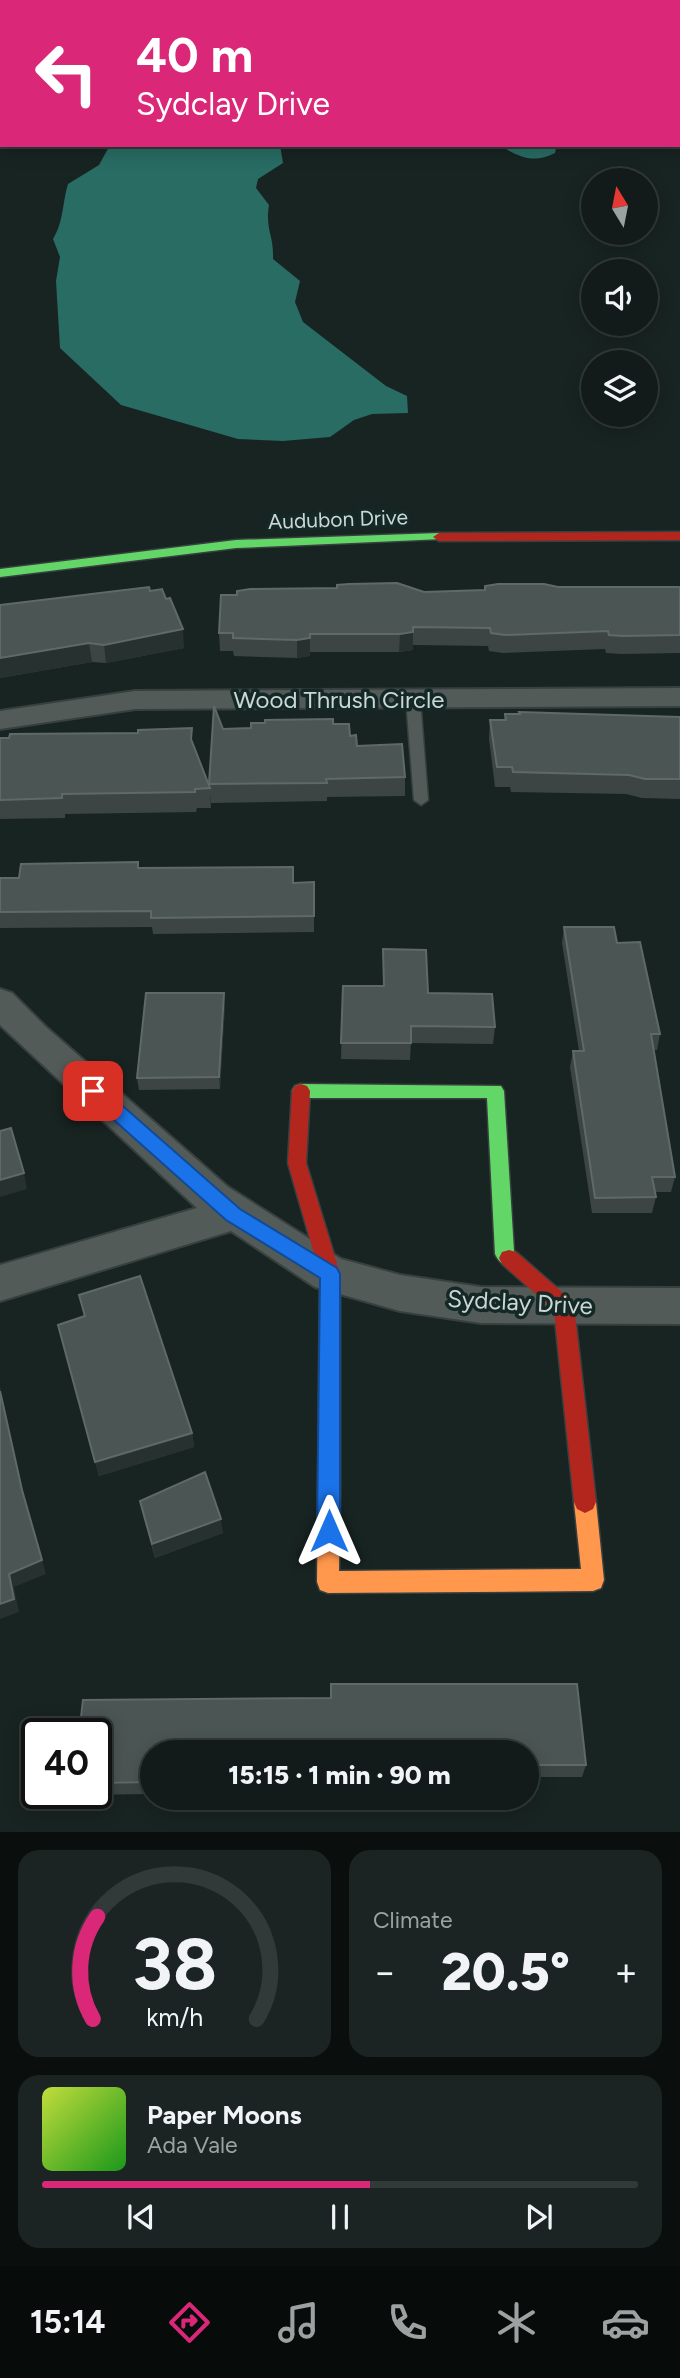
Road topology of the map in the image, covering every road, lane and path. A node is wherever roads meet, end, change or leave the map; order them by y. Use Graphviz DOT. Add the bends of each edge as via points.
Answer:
graph roads {
  1 [pos="680,536"];
  2 [pos="0,573"];
  3 [pos="680,697"];
  4 [pos="413,699"];
  5 [pos="0,720"];
  6 [pos="421,800"];
  7 [pos="0,1002"];
  8 [pos="233,1214"];
  9 [pos="330,1274"];
  10 [pos="0,1283"];
  11 [pos="564,1306"];
  12 [pos="680,1306"];
  1 -- 2 [label="street, Audubon Drive" via="280,542"];
  3 -- 4 [label="street, Wood Thrush Circle"];
  4 -- 5 [label="street, Wood Thrush Circle" via="135,700"];
  4 -- 6 [label="lane"];
  7 -- 8 [label="street, Sydclay Drive" via="33,1037"];
  8 -- 9 [label="street, Sydclay Drive"];
  8 -- 10 [label="street"];
  9 -- 11 [label="street, Sydclay Drive" via="400,1293 481,1305"];
  9 -- 11 [label="street" via="297,1163 301,1091 495,1091 505,1254"];
  9 -- 11 [label="street" via="328,1583 593,1580"];
  11 -- 12 [label="street, Sydclay Drive"];
}
